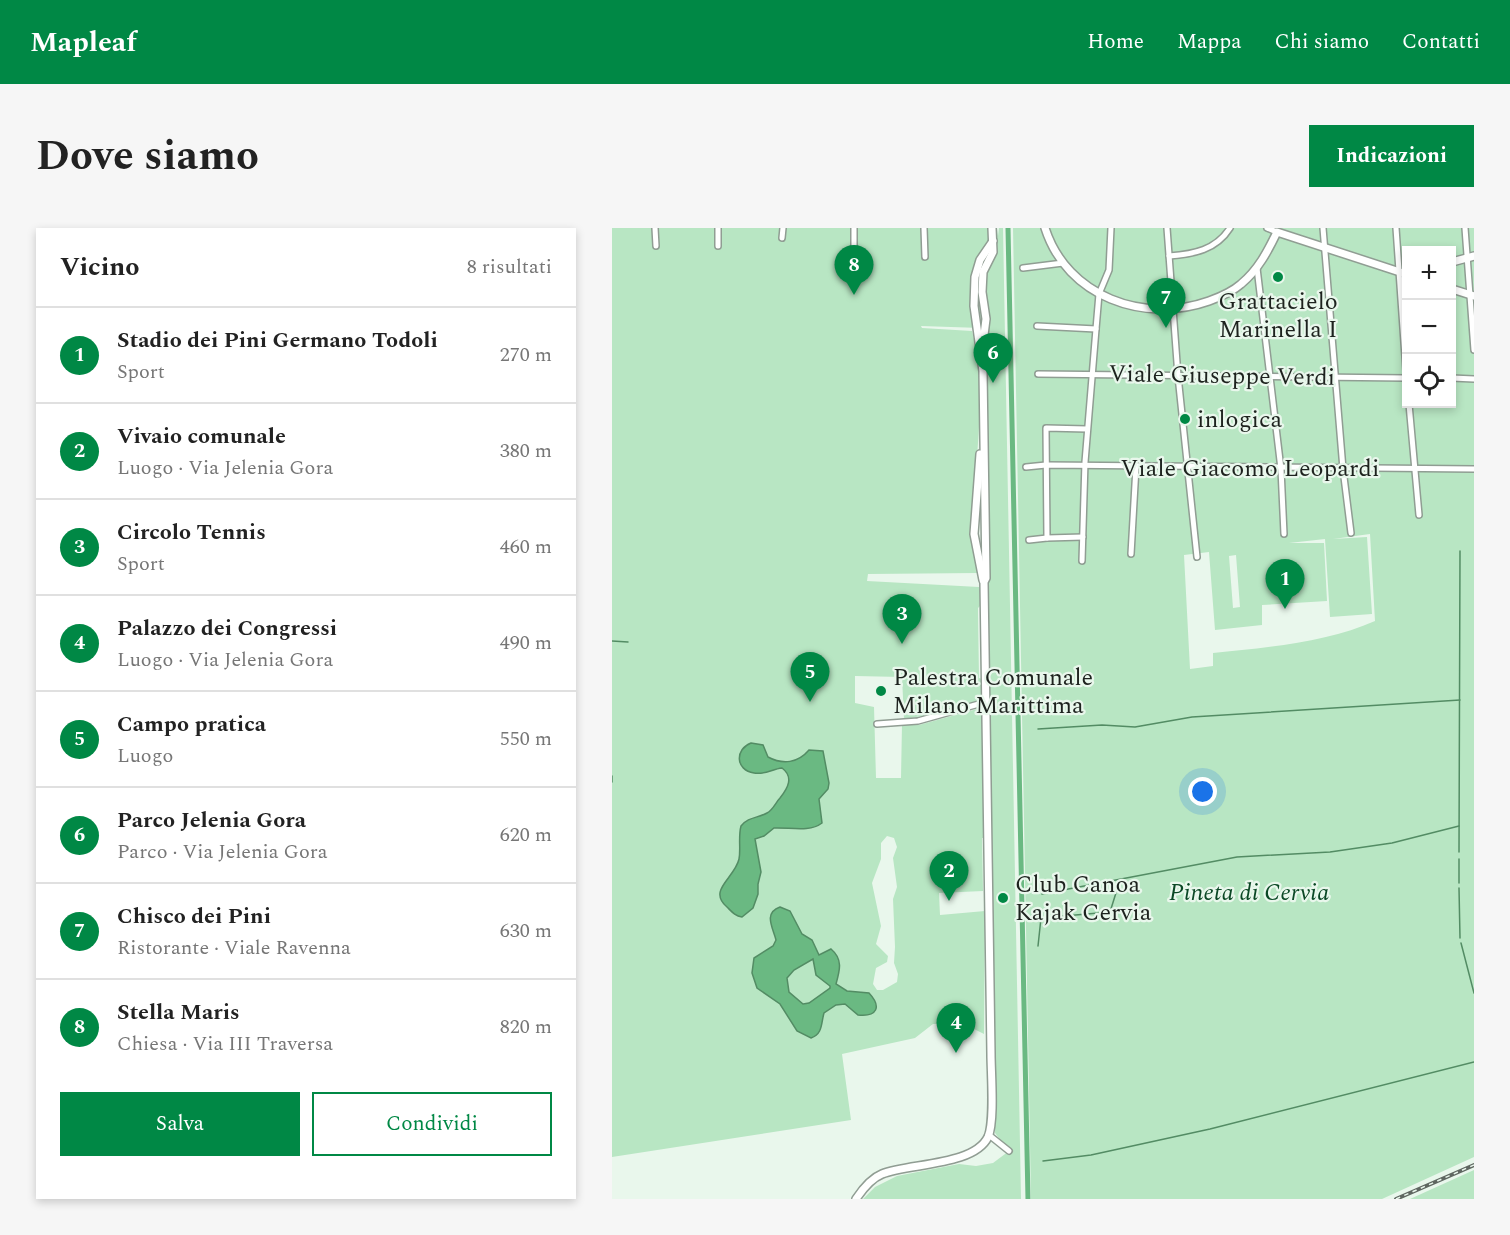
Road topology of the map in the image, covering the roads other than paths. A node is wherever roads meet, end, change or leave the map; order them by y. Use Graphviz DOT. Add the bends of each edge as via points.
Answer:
graph roads {
  1 [pos="656,228"];
  2 [pos="718,228"];
  3 [pos="783,228"];
  4 [pos="854,228"];
  5 [pos="924,228"];
  6 [pos="992,228"];
  7 [pos="1045,228"];
  8 [pos="1111,228"];
  9 [pos="1167,228"];
  10 [pos="1230,228"];
  11 [pos="1267,228"];
  12 [pos="1323,228"];
  13 [pos="1396,228"];
  14 [pos="1465,228"];
  15 [pos="1277,232"];
  16 [pos="782,238"];
  17 [pos="993,241"];
  18 [pos="656,246"];
  19 [pos="718,246"];
  20 [pos="1325,247"];
  21 [pos="854,253"];
  22 [pos="924,256"];
  23 [pos="1169,256"];
  24 [pos="1471,257"];
  25 [pos="1456,261"];
  26 [pos="1402,262"];
  27 [pos="1063,263"];
  28 [pos="1023,268"];
  29 [pos="1257,268"];
  30 [pos="1402,272"];
  31 [pos="1456,290"];
  32 [pos="1099,294"];
  33 [pos="1472,295"];
  34 [pos="1405,300"];
  35 [pos="1173,310"];
  36 [pos="1037,326"];
  37 [pos="1096,329"];
  38 [pos="1474,350"];
  39 [pos="982,354"];
  40 [pos="1406,354"];
  41 [pos="1038,374"];
  42 [pos="1092,374"];
  43 [pos="1269,375"];
  44 [pos="1178,376"];
  45 [pos="1336,376"];
  46 [pos="1402,378"];
  47 [pos="1456,378"];
  48 [pos="1474,379"];
  49 [pos="1409,408"];
  50 [pos="1039,428"];
  51 [pos="1046,428"];
  52 [pos="1087,429"];
  53 [pos="1046,465"];
  54 [pos="1085,466"];
  55 [pos="1188,466"];
  56 [pos="1026,467"];
  57 [pos="1136,467"];
  58 [pos="1281,469"];
  59 [pos="1343,469"];
  60 [pos="1415,469"];
  61 [pos="1474,469"];
  62 [pos="1419,515"];
  63 [pos="1351,533"];
  64 [pos="1284,534"];
  65 [pos="1083,537"];
  66 [pos="1047,538"];
  67 [pos="1029,540"];
  68 [pos="1131,554"];
  69 [pos="1197,557"];
  70 [pos="1082,561"];
  71 [pos="986,702"];
  72 [pos="877,724"];
  73 [pos="989,1135"];
  74 [pos="1009,1151"];
  75 [pos="856,1199"];
  1 -- 18 [label="street"];
  2 -- 19 [label="street"];
  3 -- 16 [label="street"];
  4 -- 21 [label="street"];
  5 -- 22 [label="street"];
  6 -- 17 [label="street"];
  7 -- 27 [label="street"];
  8 -- 32 [label="street" via="1109,270"];
  9 -- 23 [label="street"];
  10 -- 23 [label="street" via="1211,248"];
  11 -- 15 [label="street"];
  12 -- 20 [label="street"];
  13 -- 26 [label="street"];
  14 -- 24 [label="street"];
  15 -- 20 [label="street"];
  15 -- 29 [label="street"];
  17 -- 39 [label="street" via="993,252 983,272 986,319"];
  17 -- 39 [label="street" via="980,260 975,277 974,321"];
  20 -- 30 [label="street"];
  20 -- 45 [label="street"];
  23 -- 35 [label="street"];
  24 -- 25 [label="street"];
  24 -- 33 [label="street"];
  27 -- 28 [label="street"];
  27 -- 32 [label="street"];
  29 -- 35 [label="street" via="1227,293"];
  29 -- 43 [label="street"];
  31 -- 33 [label="street"];
  32 -- 35 [label="street" via="1125,306"];
  32 -- 37 [label="street"];
  33 -- 38 [label="street"];
  34 -- 40 [label="street"];
  35 -- 44 [label="street"];
  36 -- 37 [label="street"];
  37 -- 42 [label="street"];
  39 -- 71 [label="street"];
  41 -- 42 [label="street, Viale Giuseppe Verdi"];
  42 -- 44 [label="street, Viale Giuseppe Verdi"];
  42 -- 52 [label="street"];
  43 -- 44 [label="street, Viale Giuseppe Verdi"];
  43 -- 45 [label="street, Viale Giuseppe Verdi"];
  43 -- 58 [label="street"];
  44 -- 55 [label="street"];
  45 -- 46 [label="street, Viale Giuseppe Verdi"];
  45 -- 59 [label="street"];
  47 -- 48 [label="street"];
  49 -- 60 [label="street"];
  50 -- 51 [label="street"];
  51 -- 52 [label="street"];
  51 -- 53 [label="street"];
  52 -- 54 [label="street"];
  53 -- 54 [label="street, Viale Giacomo Leopardi"];
  53 -- 56 [label="street, Viale Giacomo Leopardi"];
  53 -- 66 [label="street"];
  54 -- 57 [label="street, Viale Giacomo Leopardi"];
  54 -- 65 [label="street"];
  55 -- 57 [label="street, Viale Giacomo Leopardi"];
  55 -- 58 [label="street, Viale Giacomo Leopardi"];
  55 -- 69 [label="street"];
  57 -- 68 [label="street"];
  58 -- 59 [label="street, Viale Giacomo Leopardi"];
  58 -- 64 [label="street"];
  59 -- 60 [label="street, Viale Giacomo Leopardi"];
  59 -- 63 [label="street"];
  60 -- 61 [label="street, Viale Giacomo Leopardi"];
  60 -- 62 [label="street"];
  65 -- 66 [label="street"];
  65 -- 70 [label="street"];
  66 -- 67 [label="street"];
  71 -- 72 [label="street" via="918,721"];
  71 -- 73 [label="street"];
  73 -- 74 [label="street"];
  73 -- 75 [label="street" via="975,1152 880,1174"];
}
